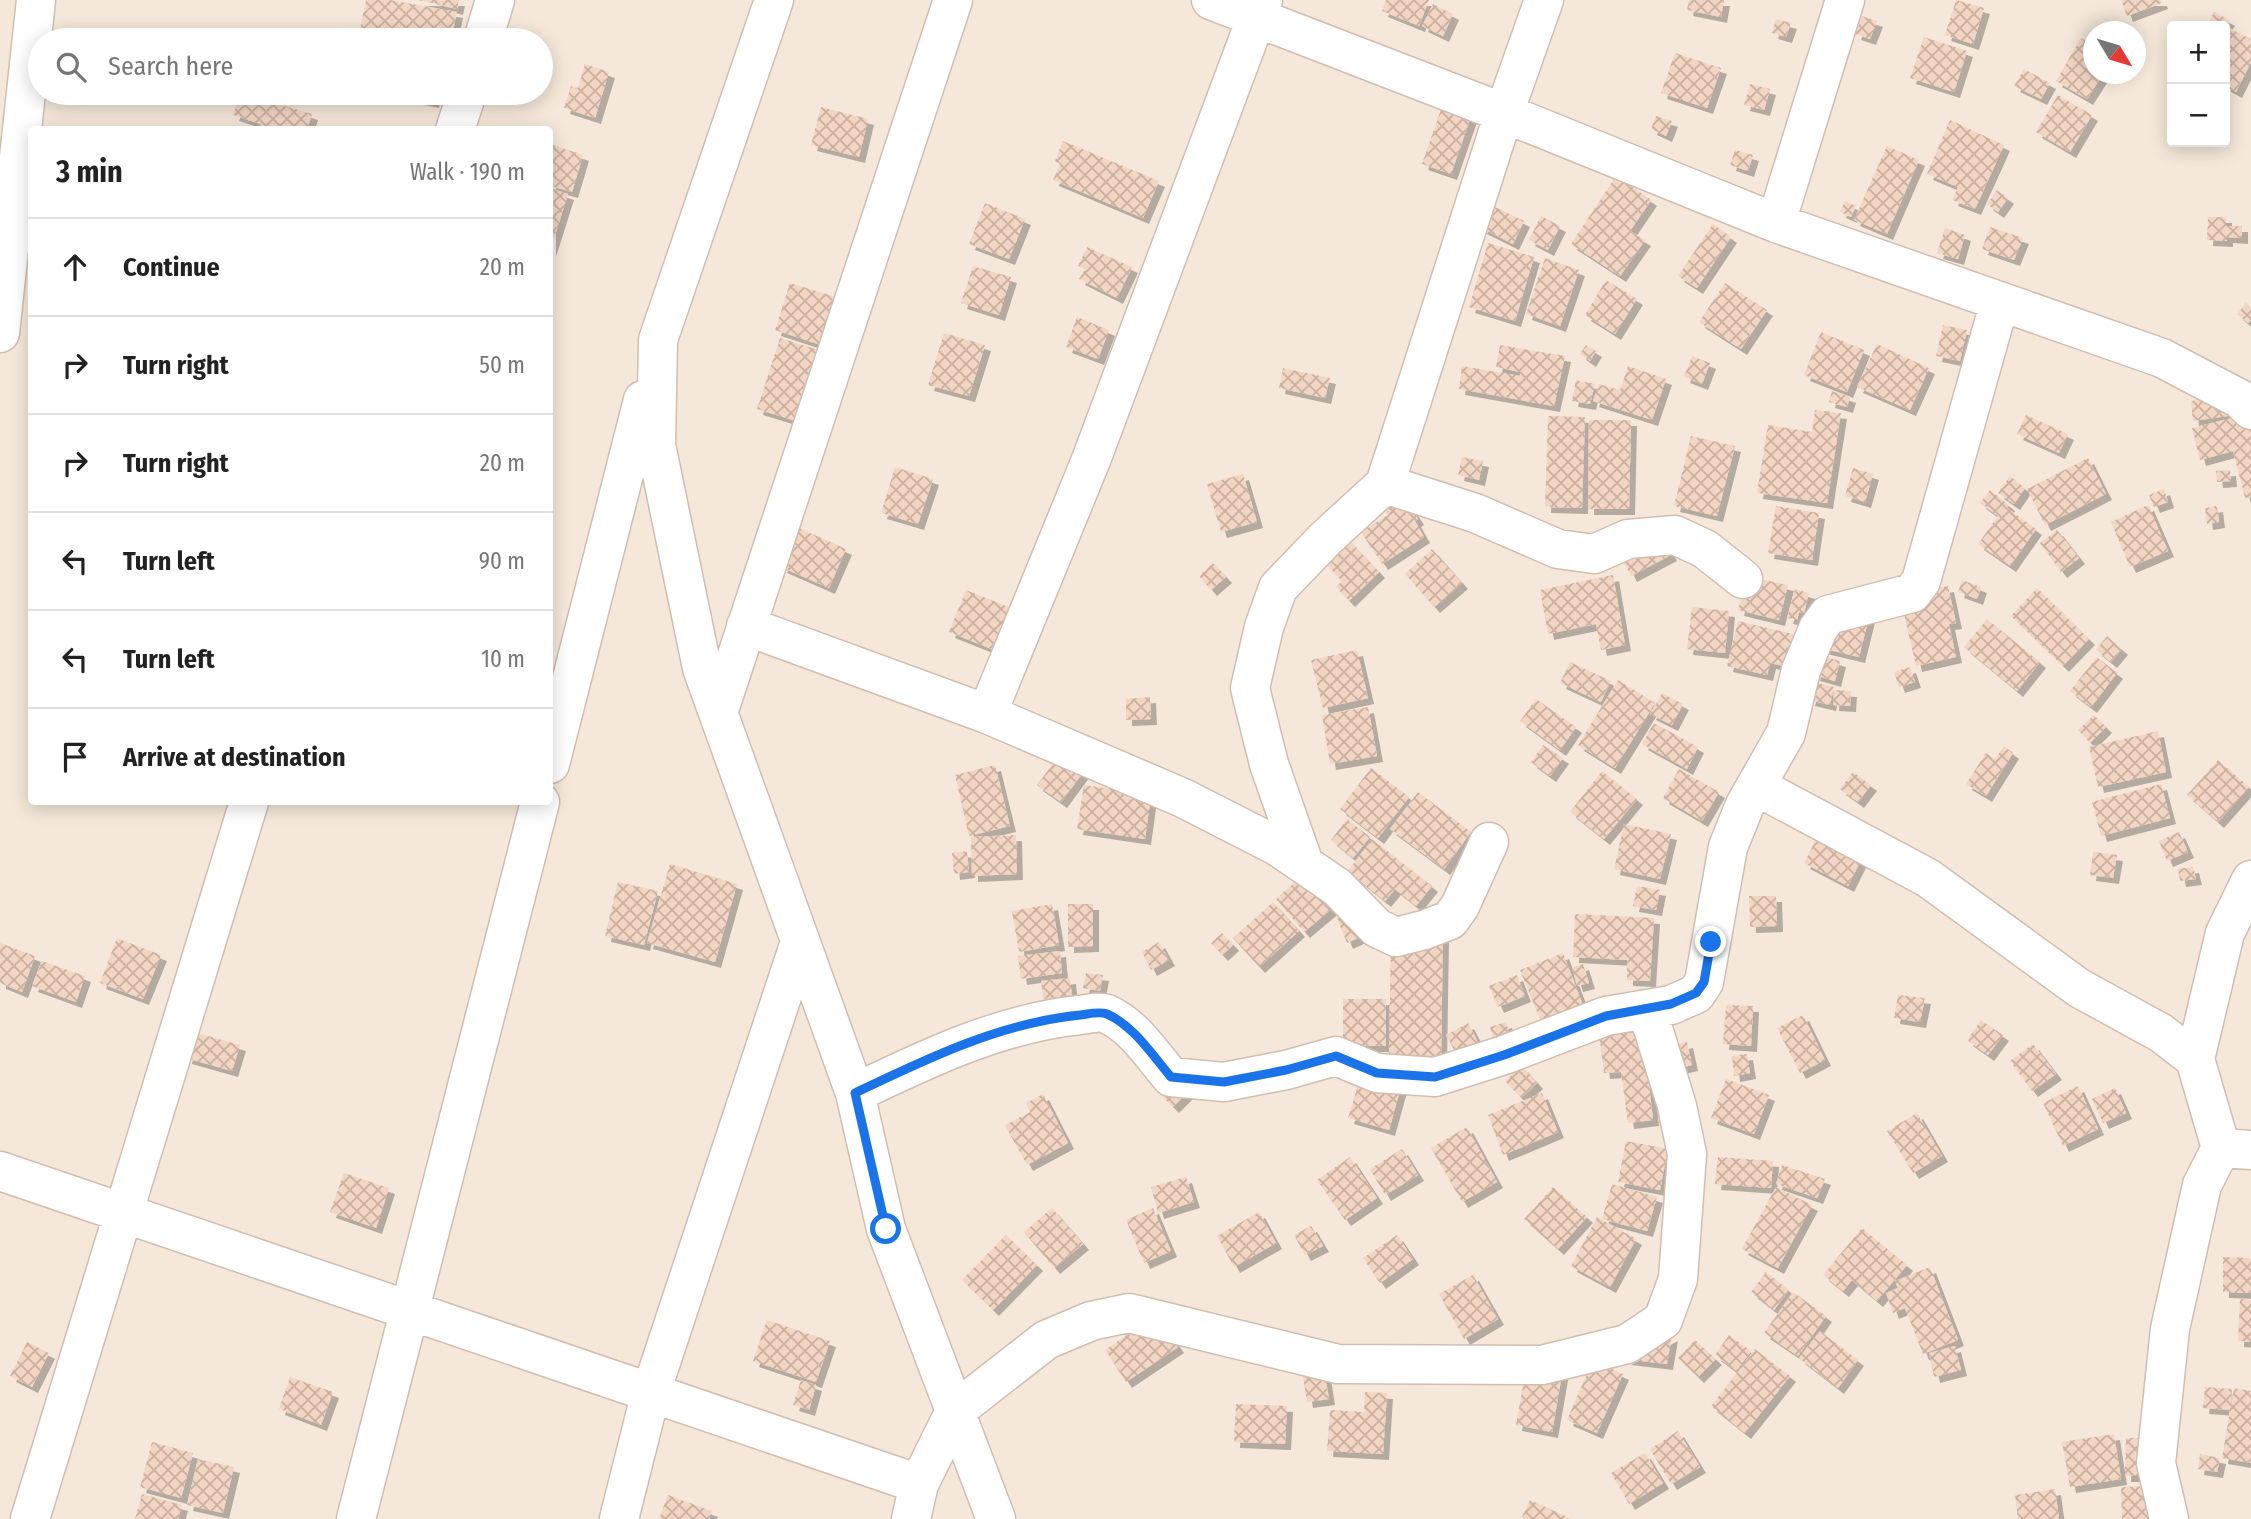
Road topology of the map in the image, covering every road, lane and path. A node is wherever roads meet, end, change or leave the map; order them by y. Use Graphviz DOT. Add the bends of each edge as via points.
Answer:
graph roads {
  1 [pos="36,0"];
  2 [pos="495,0"];
  3 [pos="775,0"];
  4 [pos="953,0"];
  5 [pos="1211,0"];
  6 [pos="1544,0"];
  7 [pos="1845,0"];
  8 [pos="1260,9"];
  9 [pos="33,28"];
  10 [pos="487,28"];
  11 [pos="28,74"];
  12 [pos="463,105"];
  13 [pos="1504,113"];
  14 [pos="456,126"];
  15 [pos="1776,223"];
  16 [pos="2000,301"];
  17 [pos="0,333"];
  18 [pos="658,340"];
  19 [pos="2251,410"];
  20 [pos="1385,484"];
  21 [pos="1743,579"];
  22 [pos="747,626"];
  23 [pos="718,713"];
  24 [pos="987,714"];
  25 [pos="553,752"];
  26 [pos="1756,786"];
  27 [pos="249,805"];
  28 [pos="539,805"];
  29 [pos="1489,842"];
  30 [pos="1304,864"];
  31 [pos="2251,880"];
  32 [pos="800,942"];
  33 [pos="1647,1009"];
  34 [pos="2195,1059"];
  35 [pos="855,1093"];
  36 [pos="2236,1149"];
  37 [pos="0,1171"];
  38 [pos="124,1213"];
  39 [pos="409,1310"];
  40 [pos="651,1392"];
  41 [pos="954,1410"];
  42 [pos="915,1502"];
  43 [pos="30,1519"];
  44 [pos="356,1519"];
  45 [pos="619,1519"];
  46 [pos="996,1519"];
  47 [pos="2169,1519"];
  1 -- 9 [label="street"];
  2 -- 10 [label="street"];
  3 -- 18 [label="street"];
  4 -- 22 [label="street"];
  5 -- 8 [label="street"];
  6 -- 13 [label="street"];
  7 -- 15 [label="street"];
  8 -- 13 [label="street"];
  8 -- 24 [label="street" via="1091,460"];
  11 -- 17 [label="street"];
  12 -- 14 [label="street"];
  13 -- 15 [label="street"];
  13 -- 20 [label="street"];
  15 -- 16 [label="street"];
  16 -- 19 [label="street" via="2162,358 2239,398"];
  16 -- 26 [label="street" via="1922,581 1912,593 1828,615 1801,670 1786,733"];
  18 -- 23 [label="street" via="656,445 702,668"];
  18 -- 25 [label="street"];
  20 -- 21 [label="street" via="1475,513 1558,549 1594,554 1628,539 1675,535 1705,549"];
  20 -- 30 [label="street" via="1278,588 1250,688 1269,764"];
  22 -- 23 [label="street"];
  22 -- 24 [label="street"];
  23 -- 32 [label="street"];
  24 -- 30 [label="street" via="1183,798"];
  26 -- 33 [label="street" via="1728,847 1704,982 1696,993"];
  26 -- 34 [label="street" via="1928,878 2079,988 2161,1033"];
  27 -- 38 [label="street"];
  28 -- 39 [label="street"];
  29 -- 30 [label="street" via="1450,920 1396,937 1377,928 1337,887"];
  31 -- 34 [label="street" via="2225,933"];
  32 -- 35 [label="street"];
  32 -- 40 [label="street"];
  33 -- 35 [label="street" via="1606,1016 1435,1077 1377,1073 1336,1056 1224,1082 1171,1077 1130,1029 1104,1013 1061,1017 1001,1031 928,1058"];
  33 -- 41 [label="street" via="1687,1154 1678,1279 1663,1320 1627,1344 1542,1365 1338,1364 1129,1314 1091,1321 1046,1340"];
  34 -- 36 [label="street"];
  35 -- 41 [label="street" via="886,1229"];
  36 -- 47 [label="street" via="2202,1185 2170,1329 2156,1463"];
  37 -- 38 [label="street"];
  38 -- 39 [label="street"];
  38 -- 43 [label="street"];
  39 -- 40 [label="street"];
  39 -- 44 [label="street"];
  40 -- 42 [label="street"];
  40 -- 45 [label="street"];
  41 -- 42 [label="street"];
  41 -- 46 [label="street"];
}
